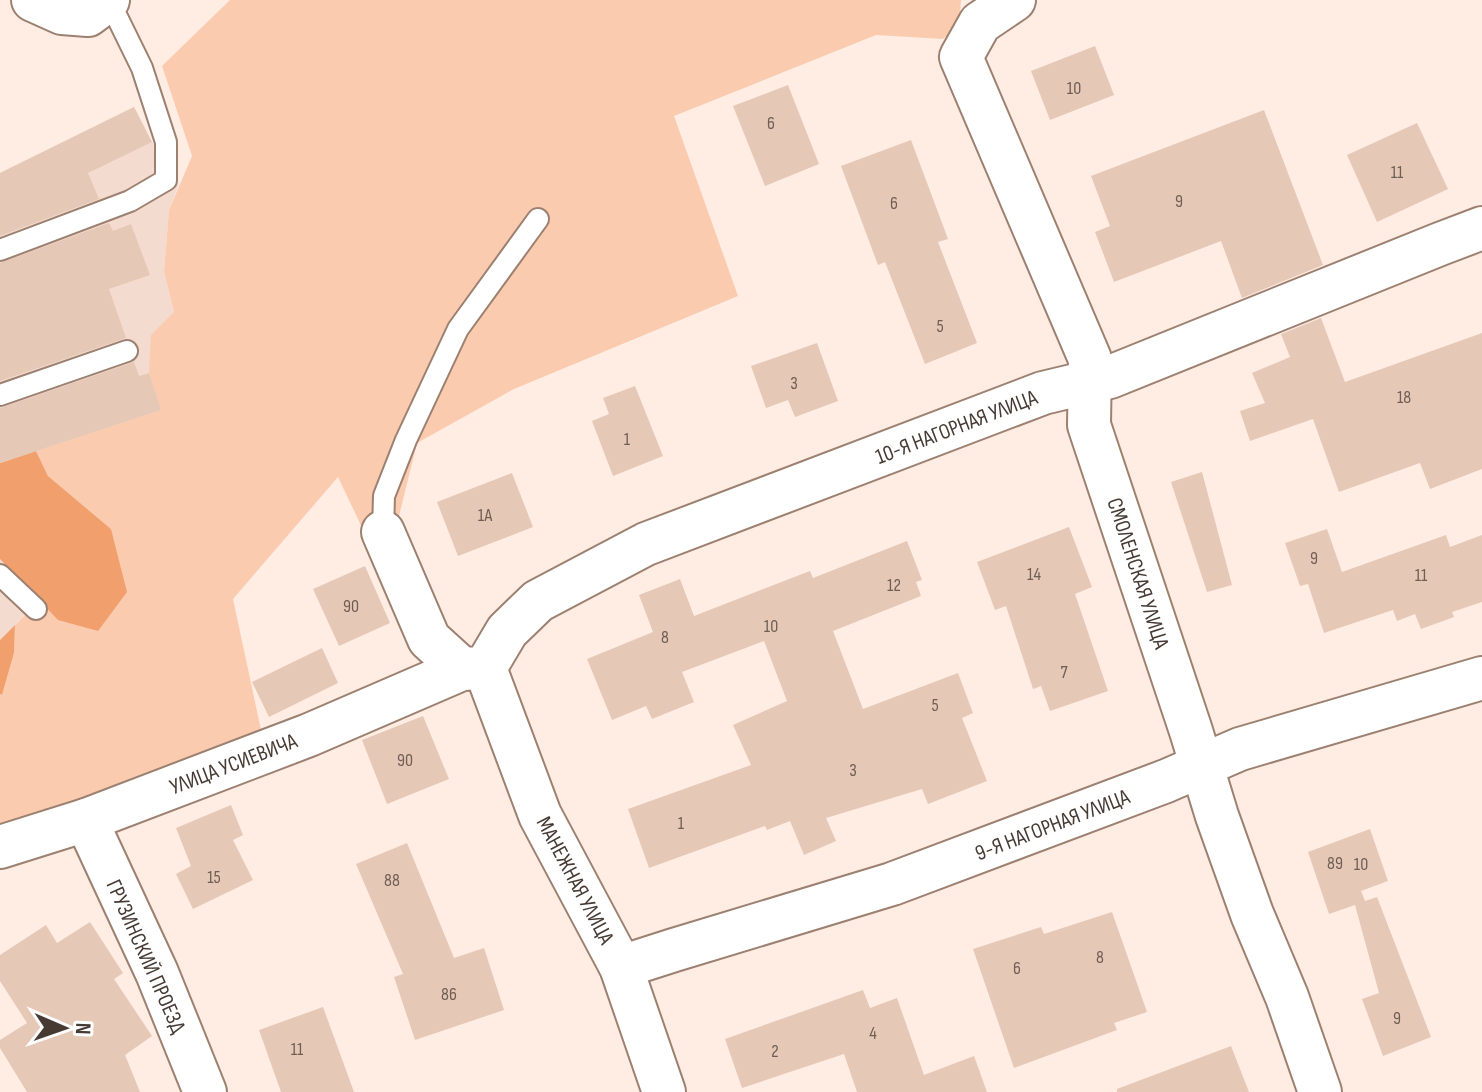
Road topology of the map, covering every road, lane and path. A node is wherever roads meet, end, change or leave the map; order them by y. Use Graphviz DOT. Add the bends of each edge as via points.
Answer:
graph roads {
  1 [pos="33,0"];
  2 [pos="1014,0"];
  3 [pos="107,1"];
  4 [pos="538,219"];
  5 [pos="1482,228"];
  6 [pos="0,250"];
  7 [pos="127,351"];
  8 [pos="1089,383"];
  9 [pos="0,395"];
  10 [pos="383,532"];
  11 [pos="0,575"];
  12 [pos="36,609"];
  13 [pos="474,668"];
  14 [pos="1482,678"];
  15 [pos="1202,766"];
  16 [pos="86,820"];
  17 [pos="0,847"];
  18 [pos="621,967"];
  19 [pos="205,1092"];
  20 [pos="664,1092"];
  21 [pos="1320,1092"];
  1 -- 3 [label="street" via="62,13 88,15"];
  2 -- 8 [label="street, СМОЛЕНСКАЯ УЛИЦА" via="980,23 961,57 1090,359"];
  3 -- 6 [label="lane" via="142,68 166,142 166,180 130,201"];
  4 -- 10 [label="lane" via="458,329 384,496"];
  5 -- 8 [label="street, 10-Я НАГОРНАЯ УЛИЦА"];
  7 -- 9 [label="lane"];
  8 -- 13 [label="street, 10-Я НАГОРНАЯ УЛИЦА" via="1043,393 646,544 538,601"];
  8 -- 15 [label="street, СМОЛЕНСКАЯ УЛИЦА" via="1089,425"];
  10 -- 13 [label="street, МАНЕЖНАЯ УЛИЦА" via="429,639"];
  11 -- 12 [label="lane"];
  13 -- 16 [label="street, УЛИЦА УСИЕВИЧА"];
  13 -- 18 [label="street, МАНЕЖНАЯ УЛИЦА" via="540,815"];
  14 -- 15 [label="street, 9-Я НАГОРНАЯ УЛИЦА" via="1240,749"];
  15 -- 18 [label="street, 9-Я НАГОРНАЯ УЛИЦА" via="892,884"];
  15 -- 21 [label="street, СМОЛЕНСКАЯ УЛИЦА"];
  16 -- 17 [label="street, УЛИЦА УСИЕВИЧА"];
  16 -- 19 [label="street, ГРУЗИНСКИЙ ПРОЕЗД"];
  18 -- 20 [label="street, МАНЕЖНАЯ УЛИЦА"];
}
